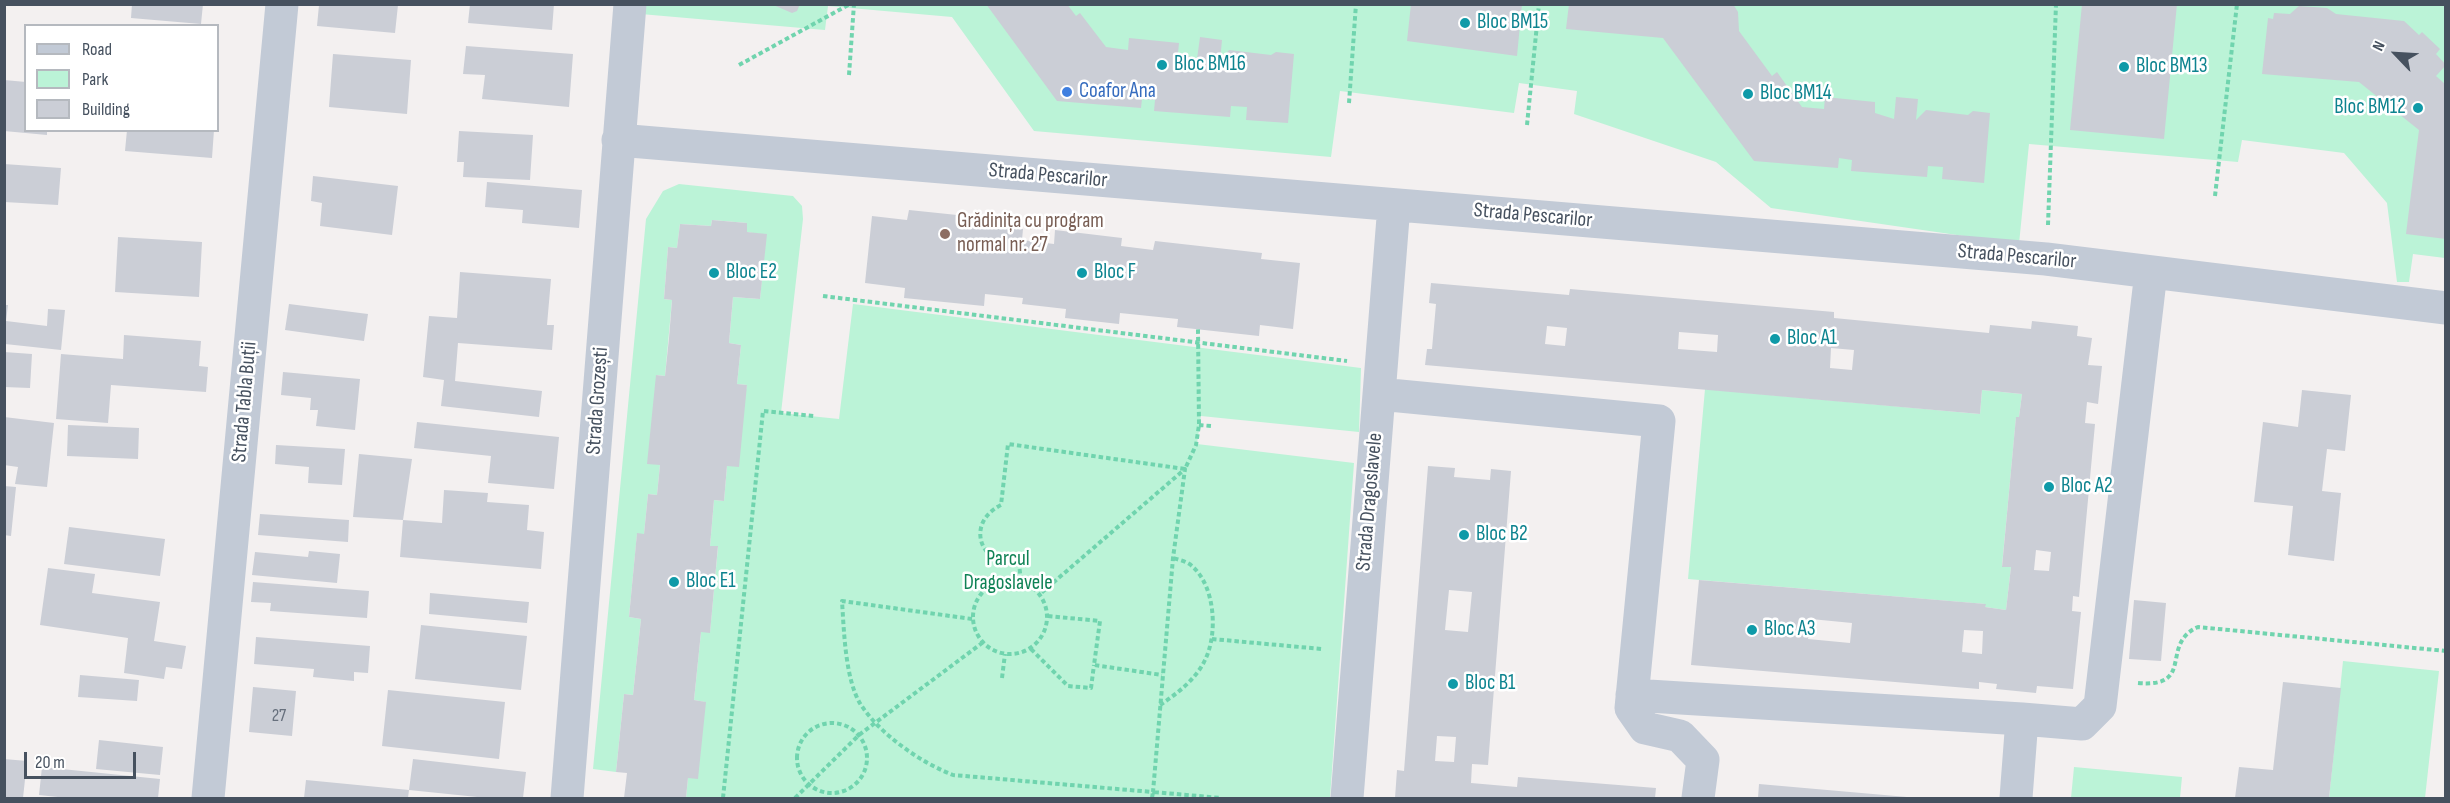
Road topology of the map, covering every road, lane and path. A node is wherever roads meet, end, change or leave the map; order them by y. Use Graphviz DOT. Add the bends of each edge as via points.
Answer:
graph roads {
  1 [pos="282,4"];
  2 [pos="630,4"];
  3 [pos="852,4"];
  4 [pos="1356,4"];
  5 [pos="1539,4"];
  6 [pos="2056,4"];
  7 [pos="2237,4"];
  8 [pos="738,65"];
  9 [pos="849,75"];
  10 [pos="1349,103"];
  11 [pos="1527,125"];
  12 [pos="618,140"];
  13 [pos="2215,196"];
  14 [pos="1394,205"];
  15 [pos="2046,259"];
  16 [pos="2151,272"];
  17 [pos="823,296"];
  18 [pos="2445,308"];
  19 [pos="1198,329"];
  20 [pos="1198,342"];
  21 [pos="1380,380"];
  22 [pos="814,416"];
  23 [pos="1199,425"];
  24 [pos="1210,426"];
  25 [pos="1185,469"];
  26 [pos="1173,558"];
  27 [pos="1021,581"];
  28 [pos="1040,594"];
  29 [pos="1048,616"];
  30 [pos="972,619"];
  31 [pos="1212,639"];
  32 [pos="982,643"];
  33 [pos="1031,649"];
  34 [pos="2445,651"];
  35 [pos="1359,652"];
  36 [pos="1005,654"];
  37 [pos="1094,665"];
  38 [pos="1162,675"];
  39 [pos="1002,678"];
  40 [pos="2103,680"];
  41 [pos="1632,695"];
  42 [pos="1160,706"];
  43 [pos="2022,719"];
  44 [pos="875,721"];
  45 [pos="859,735"];
  46 [pos="809,786"];
  47 [pos="1153,792"];
  48 [pos="208,798"];
  49 [pos="567,798"];
  50 [pos="723,798"];
  51 [pos="795,798"];
  52 [pos="1152,798"];
  53 [pos="1221,798"];
  54 [pos="1347,798"];
  55 [pos="1698,798"];
  56 [pos="2016,798"];
  1 -- 48 [label="street, Strada Tabla Buții"];
  2 -- 12 [label="street, Strada Grozești"];
  3 -- 8 [label="path"];
  3 -- 9 [label="path"];
  4 -- 10 [label="path"];
  5 -- 11 [label="path"];
  6 -- 15 [label="path"];
  7 -- 13 [label="path"];
  12 -- 14 [label="street, Strada Pescarilor"];
  12 -- 49 [label="street, Strada Grozești"];
  14 -- 15 [label="street, Strada Pescarilor"];
  14 -- 21 [label="street, Strada Dragoslavele"];
  15 -- 16 [label="street, Strada Pescarilor"];
  16 -- 18 [label="street, Strada Pescarilor"];
  16 -- 40 [label="street"];
  17 -- 20 [label="path"];
  19 -- 20 [label="path"];
  20 -- 21 [label="path"];
  20 -- 23 [label="path"];
  21 -- 35 [label="street, Strada Dragoslavele"];
  21 -- 41 [label="street" via="1659,421"];
  22 -- 50 [label="path" via="763,411"];
  23 -- 24 [label="path"];
  23 -- 25 [label="path" via="1196,445"];
  25 -- 26 [label="path"];
  25 -- 27 [label="path" via="1008,444 1001,505 985,517 980,537 983,547 998,562 1019,564"];
  25 -- 28 [label="path"];
  26 -- 31 [label="path" via="1194,567 1204,582 1212,616"];
  26 -- 38 [label="path"];
  27 -- 28 [label="path"];
  27 -- 30 [label="path" via="1010,579 988,587 979,595"];
  28 -- 29 [label="path"];
  29 -- 33 [label="path" via="1040,640"];
  29 -- 37 [label="path" via="1100,621"];
  30 -- 32 [label="path"];
  30 -- 44 [label="path" via="842,600 851,674 861,704"];
  31 -- 35 [label="path"];
  31 -- 42 [label="path" via="1197,673"];
  32 -- 36 [label="path"];
  32 -- 44 [label="path"];
  33 -- 36 [label="path"];
  33 -- 37 [label="path" via="1068,686 1091,688"];
  34 -- 40 [label="path" via="2198,627 2179,643 2169,678 2157,685"];
  35 -- 54 [label="street, Strada Dragoslavele"];
  36 -- 39 [label="path"];
  37 -- 38 [label="path"];
  38 -- 42 [label="path"];
  40 -- 43 [label="street" via="2100,706 2082,724"];
  41 -- 43 [label="street"];
  41 -- 55 [label="street" via="1631,708 1645,728 1680,736 1703,760"];
  42 -- 47 [label="path"];
  43 -- 56 [label="street"];
  44 -- 45 [label="path"];
  44 -- 47 [label="path" via="931,766 953,775"];
  45 -- 46 [label="path"];
  45 -- 46 [label="path" via="868,756 854,786 832,794"];
  45 -- 46 [label="path" via="850,727 828,723 807,733 796,754 802,777"];
  46 -- 51 [label="path"];
  47 -- 52 [label="path"];
  47 -- 53 [label="path"];
}
